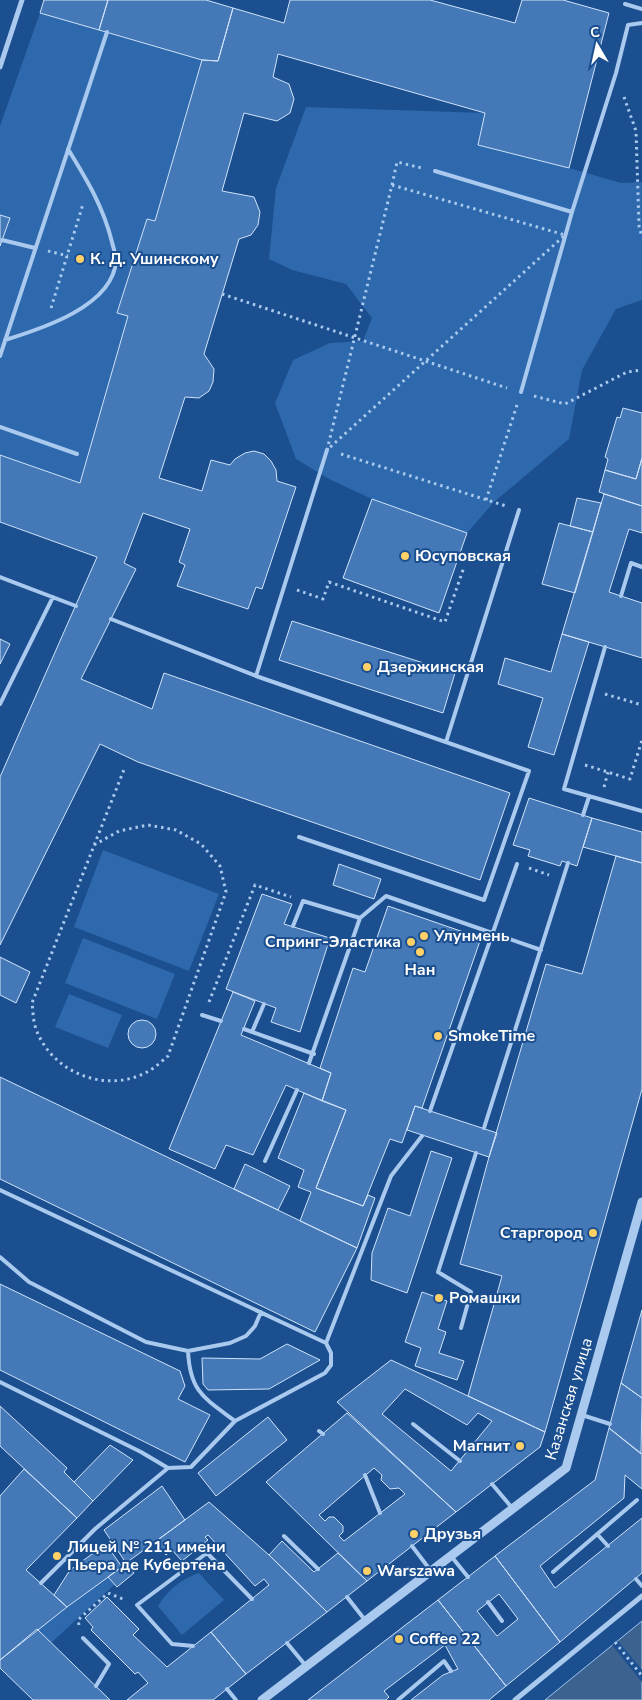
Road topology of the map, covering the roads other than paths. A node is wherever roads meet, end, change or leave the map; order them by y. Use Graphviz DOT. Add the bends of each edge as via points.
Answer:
graph roads {
  1 [pos="22,0"];
  2 [pos="625,4"];
  3 [pos="642,9"];
  4 [pos="642,23"];
  5 [pos="106,32"];
  6 [pos="0,67"];
  7 [pos="68,149"];
  8 [pos="434,171"];
  9 [pos="572,212"];
  10 [pos="2,240"];
  11 [pos="36,248"];
  12 [pos="5,340"];
  13 [pos="0,356"];
  14 [pos="521,392"];
  15 [pos="0,427"];
  16 [pos="327,450"];
  17 [pos="77,454"];
  18 [pos="519,510"];
  19 [pos="642,567"];
  20 [pos="0,577"];
  21 [pos="621,596"];
  22 [pos="53,597"];
  23 [pos="76,606"];
  24 [pos="111,619"];
  25 [pos="604,647"];
  26 [pos="256,676"];
  27 [pos="0,704"];
  28 [pos="446,742"];
  29 [pos="589,797"];
  30 [pos="642,811"];
  31 [pos="583,815"];
  32 [pos="299,837"];
  33 [pos="568,863"];
  34 [pos="516,864"];
  35 [pos="360,918"];
  36 [pos="293,926"];
  37 [pos="492,933"];
  38 [pos="541,950"];
  39 [pos="264,1004"];
  40 [pos="203,1015"];
  41 [pos="221,1021"];
  42 [pos="244,1029"];
  43 [pos="252,1032"];
  44 [pos="314,1054"];
  45 [pos="309,1063"];
  46 [pos="297,1090"];
  47 [pos="430,1111"];
  48 [pos="484,1128"];
  49 [pos="422,1136"];
  50 [pos="476,1153"];
  51 [pos="265,1161"];
  52 [pos="0,1190"];
  53 [pos="642,1202"];
  54 [pos="0,1257"];
  55 [pos="261,1312"];
  56 [pos="461,1328"];
  57 [pos="326,1343"];
  58 [pos="188,1351"];
  59 [pos="0,1382"];
  60 [pos="582,1415"];
  61 [pos="235,1421"];
  62 [pos="413,1424"];
  63 [pos="610,1424"];
  64 [pos="460,1461"];
  65 [pos="168,1468"];
  66 [pos="365,1475"];
  67 [pos="492,1484"];
  68 [pos="637,1500"];
  69 [pos="513,1509"];
  70 [pos="380,1513"];
  71 [pos="598,1534"];
  72 [pos="284,1536"];
  73 [pos="412,1546"];
  74 [pos="608,1546"];
  75 [pos="451,1556"];
  76 [pos="318,1569"];
  77 [pos="431,1571"];
  78 [pos="553,1572"];
  79 [pos="468,1577"];
  80 [pos="636,1578"];
  81 [pos="41,1583"];
  82 [pos="642,1586"];
  83 [pos="642,1596"];
  84 [pos="347,1597"];
  85 [pos="252,1599"];
  86 [pos="488,1602"];
  87 [pos="366,1621"];
  88 [pos="502,1621"];
  89 [pos="83,1638"];
  90 [pos="287,1643"];
  91 [pos="193,1646"];
  92 [pos="306,1666"];
  93 [pos="451,1671"];
  94 [pos="96,1686"];
  95 [pos="227,1690"];
  96 [pos="236,1700"];
  97 [pos="262,1700"];
  98 [pos="398,1700"];
  99 [pos="515,1700"];
  1 -- 6 [label="street"];
  2 -- 3 [label="lane"];
  4 -- 9 [label="lane" via="628,25"];
  5 -- 7 [label="lane"];
  7 -- 11 [label="lane"];
  7 -- 12 [label="lane" via="94,190 110,234 116,260 109,284 82,309 45,328"];
  8 -- 9 [label="lane"];
  9 -- 14 [label="lane"];
  10 -- 11 [label="lane"];
  11 -- 12 [label="lane"];
  12 -- 13 [label="lane"];
  15 -- 17 [label="lane"];
  16 -- 26 [label="lane"];
  18 -- 28 [label="lane"];
  19 -- 21 [label="lane" via="631,563"];
  20 -- 22 [label="lane"];
  22 -- 23 [label="lane"];
  22 -- 27 [label="lane"];
  24 -- 26 [label="lane"];
  25 -- 29 [label="lane" via="564,790"];
  26 -- 28 [label="lane"];
  28 -- 32 [label="lane" via="529,770 484,900"];
  29 -- 30 [label="lane"];
  29 -- 31 [label="lane"];
  33 -- 38 [label="lane"];
  34 -- 37 [label="lane"];
  35 -- 36 [label="lane" via="303,901"];
  35 -- 37 [label="lane" via="386,896"];
  35 -- 44 [label="lane"];
  37 -- 38 [label="lane"];
  37 -- 47 [label="lane"];
  38 -- 48 [label="lane"];
  39 -- 43 [label="lane"];
  40 -- 41 [label="lane"];
  42 -- 43 [label="lane"];
  43 -- 44 [label="lane"];
  44 -- 45 [label="lane"];
  46 -- 51 [label="lane"];
  49 -- 57 [label="lane" via="391,1176"];
  50 -- 56 [label="lane" via="438,1272 471,1292"];
  52 -- 55 [label="lane"];
  53 -- 60 [label="street, Казанская улица"];
  54 -- 58 [label="lane" via="29,1282 146,1342"];
  55 -- 57 [label="lane"];
  55 -- 58 [label="lane" via="246,1336 230,1343"];
  57 -- 61 [label="lane" via="331,1353 331,1365 325,1373"];
  58 -- 61 [label="lane" via="193,1383 206,1399"];
  59 -- 65 [label="lane"];
  60 -- 63 [label="lane"];
  60 -- 69 [label="street, Казанская улица" via="566,1468"];
  61 -- 65 [label="lane" via="191,1467"];
  62 -- 64 [label="lane"];
  65 -- 81 [label="lane" via="95,1529"];
  66 -- 70 [label="lane"];
  67 -- 69 [label="lane"];
  68 -- 71 [label="lane"];
  69 -- 75 [label="street, Казанская улица"];
  71 -- 74 [label="lane"];
  71 -- 78 [label="lane"];
  72 -- 76 [label="lane"];
  73 -- 77 [label="lane"];
  75 -- 77 [label="street, Казанская улица"];
  75 -- 79 [label="lane"];
  77 -- 87 [label="street, Казанская улица"];
  80 -- 82 [label="lane"];
  83 -- 99 [label="street"];
  84 -- 87 [label="lane"];
  85 -- 91 [label="lane" via="207,1553 137,1605 172,1644"];
  86 -- 88 [label="lane"];
  87 -- 92 [label="street, Казанская улица"];
  89 -- 94 [label="lane" via="110,1664"];
  90 -- 92 [label="lane"];
  92 -- 97 [label="street, Казанская улица"];
  93 -- 98 [label="lane" via="444,1661"];
  95 -- 96 [label="lane"];
}
